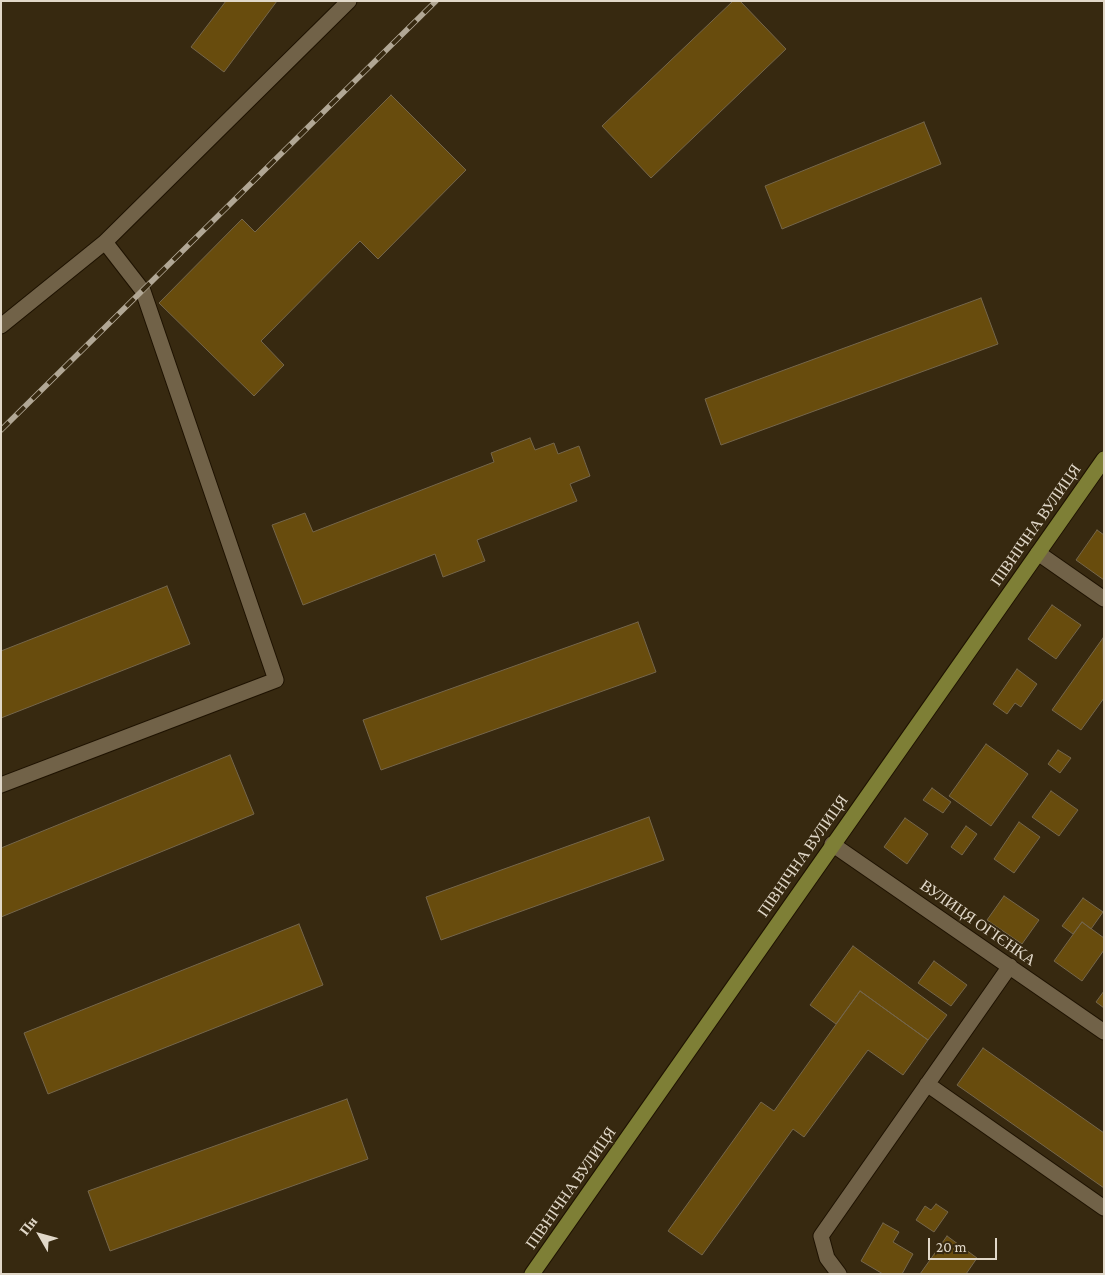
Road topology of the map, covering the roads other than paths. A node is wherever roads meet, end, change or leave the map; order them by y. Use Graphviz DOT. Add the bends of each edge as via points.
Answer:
graph roads {
  1 [pos="349,1"];
  2 [pos="105,242"];
  3 [pos="1,326"];
  4 [pos="1104,459"];
  5 [pos="1038,553"];
  6 [pos="1104,599"];
  7 [pos="1,785"];
  8 [pos="832,844"];
  9 [pos="1010,966"];
  10 [pos="1104,1032"];
  11 [pos="927,1084"];
  12 [pos="1104,1208"];
  13 [pos="532,1274"];
  14 [pos="839,1274"];
  1 -- 2 [label="street"];
  2 -- 3 [label="street"];
  2 -- 7 [label="street" via="143,291 276,680"];
  4 -- 5 [label="main road, ПІВНІЧНА ВУЛИЦЯ"];
  5 -- 6 [label="street"];
  5 -- 8 [label="main road, ПІВНІЧНА ВУЛИЦЯ"];
  8 -- 9 [label="street, ВУЛИЦЯ ОГІЄНКА"];
  8 -- 13 [label="main road, ПІВНІЧНА ВУЛИЦЯ"];
  9 -- 10 [label="street, ВУЛИЦЯ ОГІЄНКА"];
  9 -- 11 [label="street"];
  11 -- 12 [label="street"];
  11 -- 14 [label="street" via="821,1236 827,1258"];
}
